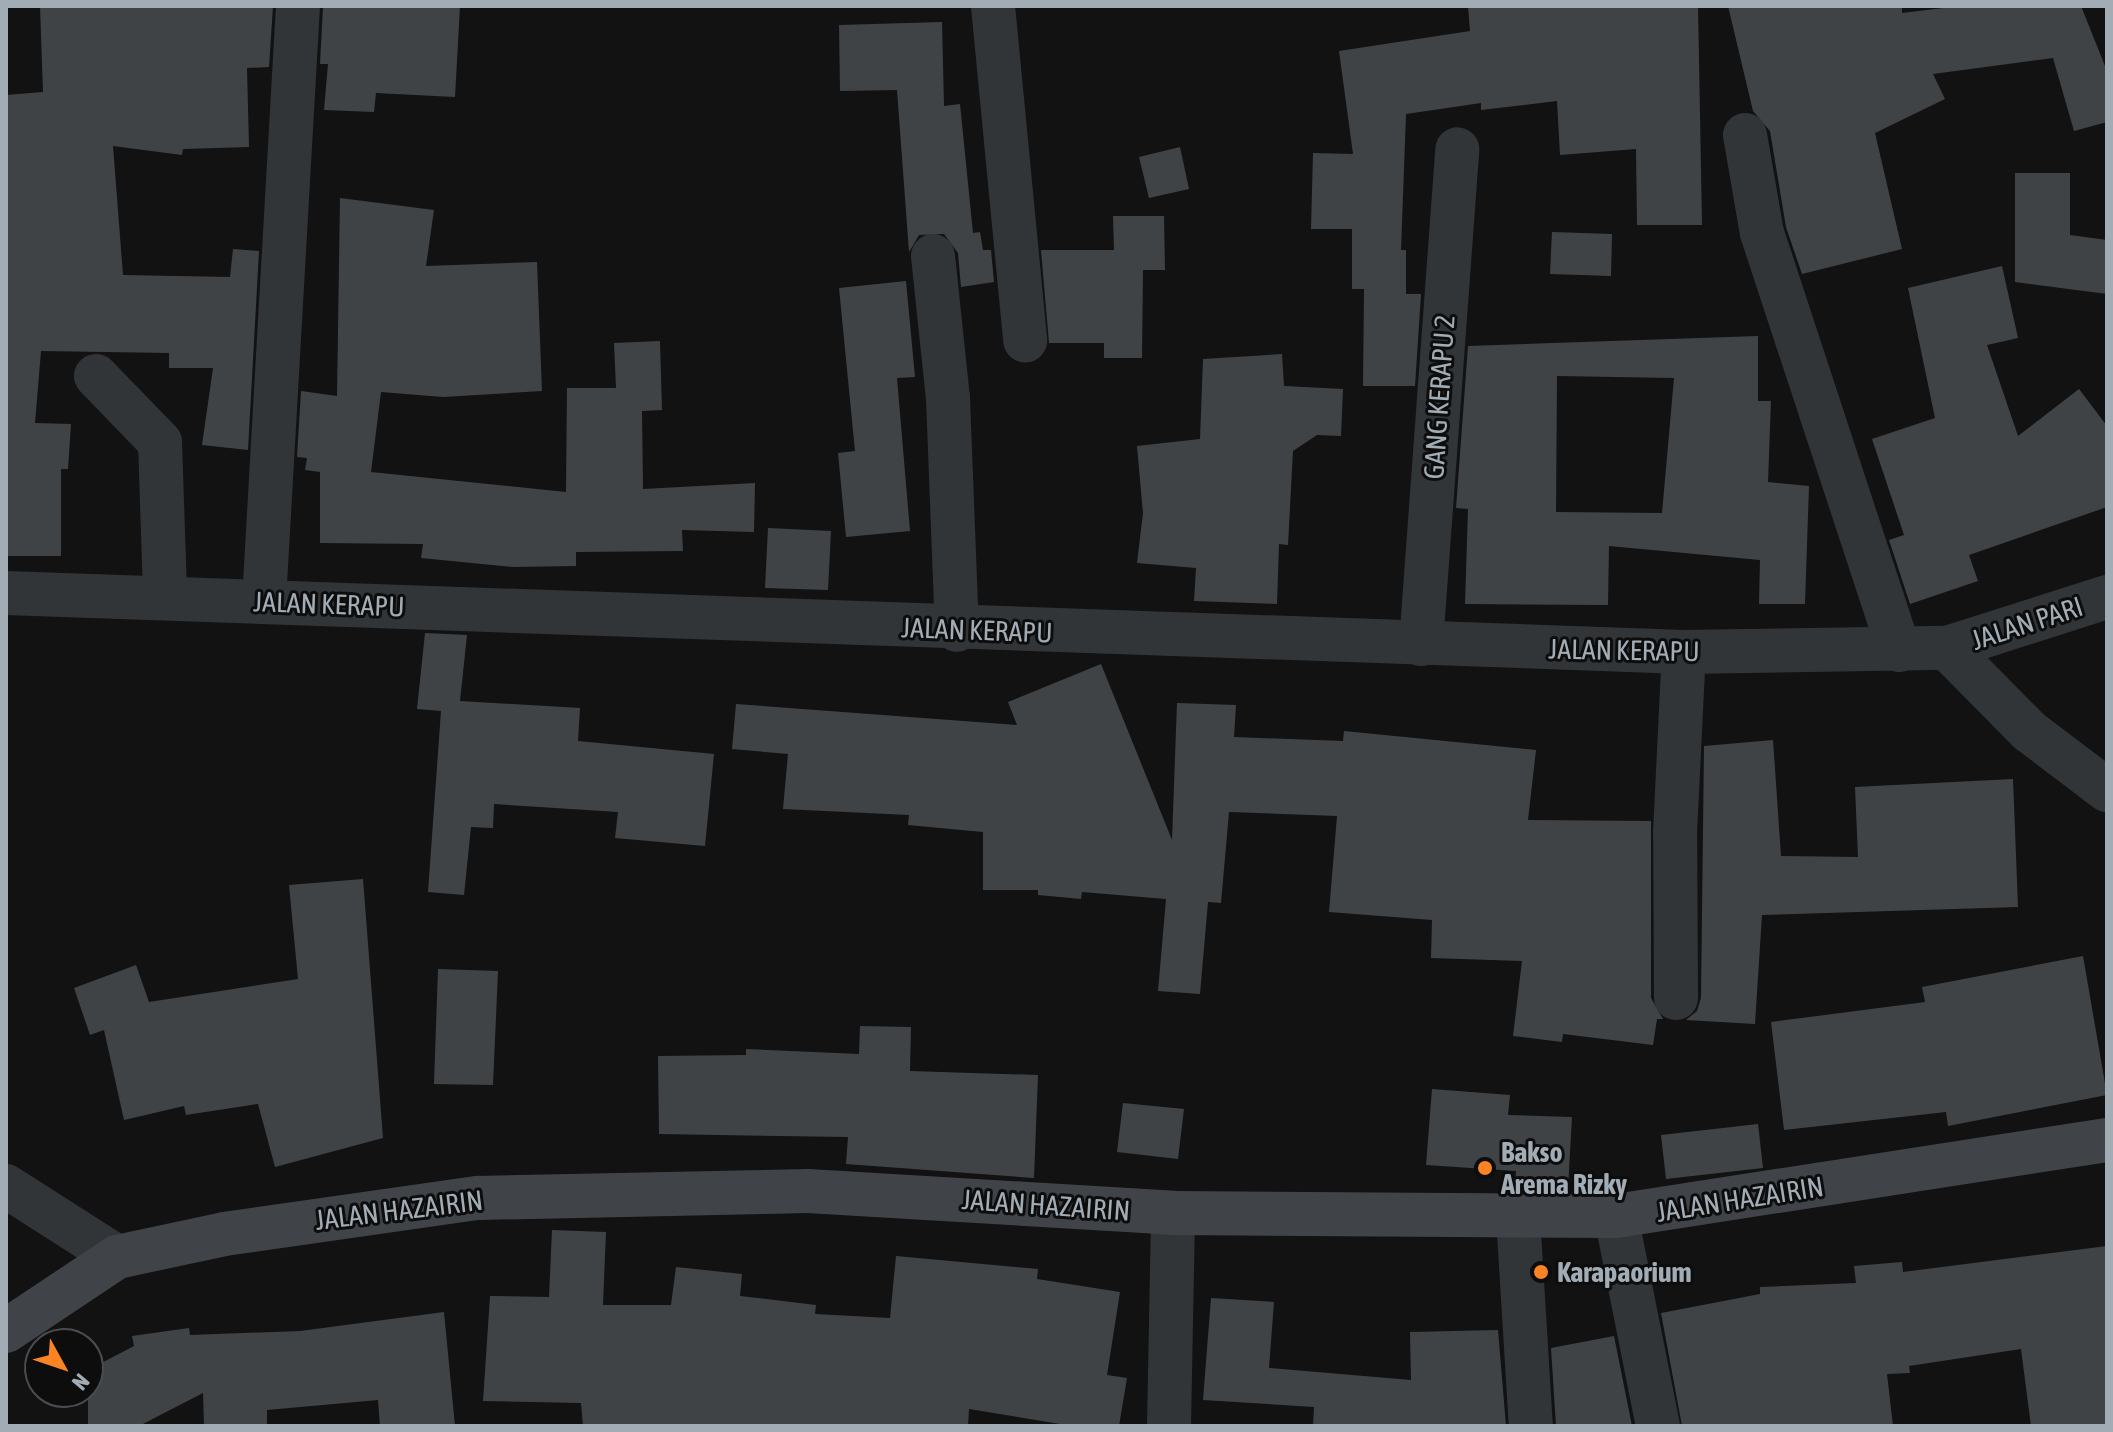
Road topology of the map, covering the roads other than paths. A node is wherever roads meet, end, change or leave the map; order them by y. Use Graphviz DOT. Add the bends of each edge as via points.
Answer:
graph roads {
  1 [pos="298,6"];
  2 [pos="993,6"];
  3 [pos="1745,135"];
  4 [pos="1457,149"];
  5 [pos="933,256"];
  6 [pos="1025,340"];
  7 [pos="96,376"];
  8 [pos="6,593"];
  9 [pos="165,596"];
  10 [pos="2107,597"];
  11 [pos="264,601"];
  12 [pos="957,630"];
  13 [pos="1421,644"];
  14 [pos="1947,648"];
  15 [pos="1899,650"];
  16 [pos="1684,652"];
  17 [pos="2107,790"];
  18 [pos="1676,998"];
  19 [pos="2107,1140"];
  20 [pos="6,1186"];
  21 [pos="1173,1213"];
  22 [pos="1518,1216"];
  23 [pos="1616,1216"];
  24 [pos="117,1257"];
  25 [pos="6,1331"];
  26 [pos="1169,1426"];
  27 [pos="1531,1426"];
  28 [pos="1658,1426"];
  1 -- 11 [label="street"];
  2 -- 6 [label="street"];
  3 -- 15 [label="street" via="1762,233"];
  4 -- 13 [label="street, GANG KERAPU 2"];
  5 -- 12 [label="street" via="948,398"];
  7 -- 9 [label="street" via="160,442"];
  8 -- 9 [label="street, JALAN KERAPU"];
  9 -- 11 [label="street, JALAN KERAPU"];
  10 -- 14 [label="street, JALAN PARI"];
  11 -- 12 [label="street, JALAN KERAPU"];
  12 -- 13 [label="street, JALAN KERAPU"];
  13 -- 16 [label="street, JALAN KERAPU"];
  14 -- 15 [label="street, JALAN KERAPU"];
  14 -- 17 [label="street" via="2029,731"];
  15 -- 16 [label="street, JALAN KERAPU"];
  16 -- 18 [label="street" via="1675,833"];
  19 -- 23 [label="main road, JALAN HAZAIRIN"];
  20 -- 24 [label="street"];
  21 -- 22 [label="main road, JALAN HAZAIRIN"];
  21 -- 24 [label="main road, JALAN HAZAIRIN" via="808,1191 565,1193 478,1198 313,1221"];
  21 -- 26 [label="street"];
  22 -- 23 [label="main road, JALAN HAZAIRIN"];
  22 -- 27 [label="street"];
  23 -- 28 [label="street"];
  24 -- 25 [label="main road, JALAN HAZAIRIN"];
}
